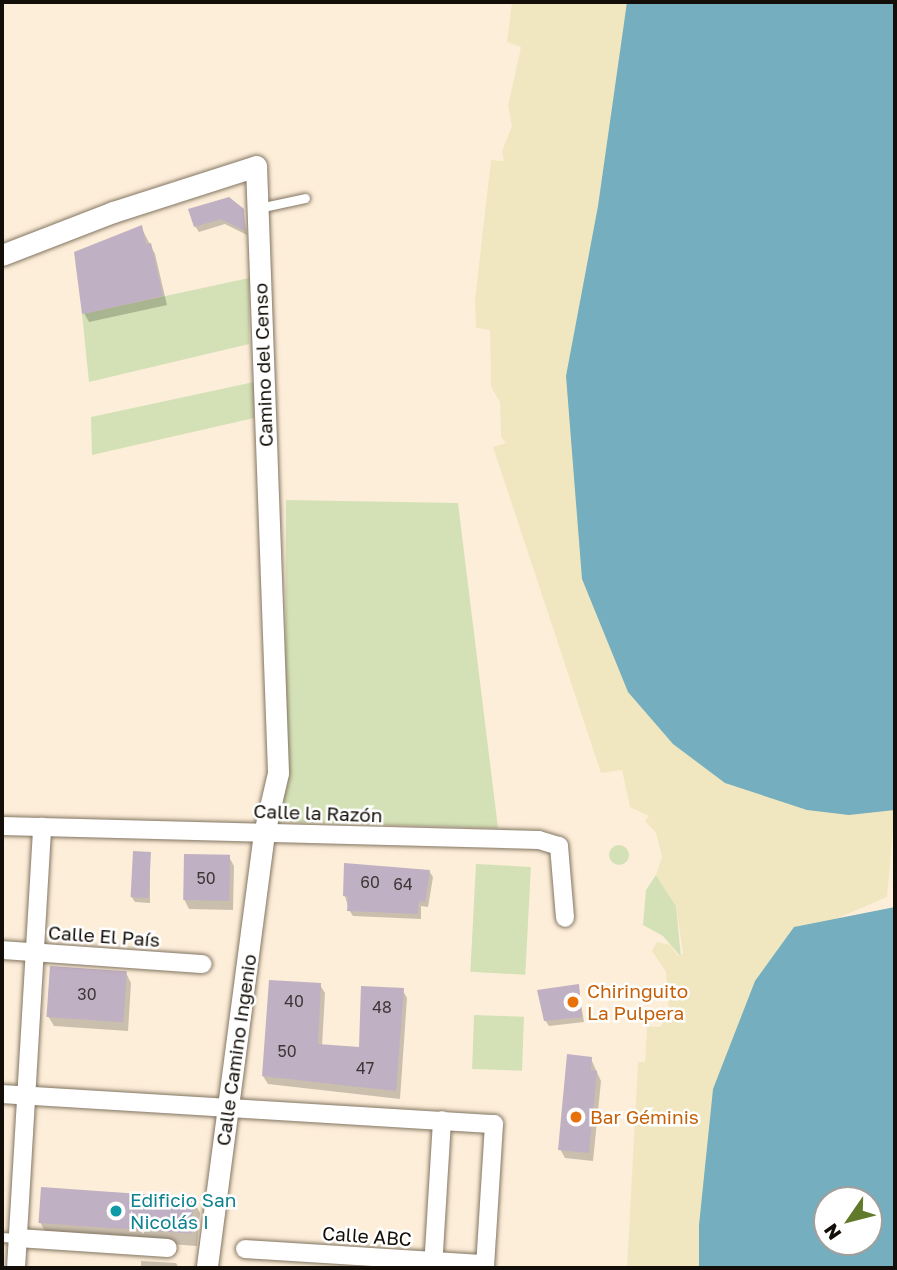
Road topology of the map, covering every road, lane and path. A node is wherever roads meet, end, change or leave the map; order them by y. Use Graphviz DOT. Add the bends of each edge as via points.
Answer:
graph roads {
  1 [pos="305,198"];
  2 [pos="258,209"];
  3 [pos="2,255"];
  4 [pos="2,826"];
  5 [pos="42,827"];
  6 [pos="264,833"];
  7 [pos="565,919"];
  8 [pos="2,950"];
  9 [pos="34,953"];
  10 [pos="203,964"];
  11 [pos="2,1094"];
  12 [pos="26,1096"];
  13 [pos="228,1109"];
  14 [pos="442,1121"];
  15 [pos="10,1238"];
  16 [pos="167,1248"];
  17 [pos="245,1249"];
  18 [pos="433,1265"];
  19 [pos="485,1266"];
  20 [pos="16,1268"];
  21 [pos="207,1268"];
  1 -- 2 [label="lane"];
  2 -- 3 [label="street, Camino del Censo" via="256,166 113,212"];
  2 -- 6 [label="street, Camino del Censo" via="278,773"];
  4 -- 5 [label="street, Calle la Razón"];
  5 -- 6 [label="street, Calle la Razón"];
  5 -- 9 [label="street"];
  6 -- 7 [label="street, Calle la Razón" via="539,840 559,846"];
  6 -- 13 [label="street, Calle Camino Ingenio"];
  8 -- 9 [label="street, Calle El País"];
  9 -- 10 [label="street, Calle El País"];
  9 -- 12 [label="street"];
  11 -- 12 [label="street"];
  12 -- 13 [label="street"];
  12 -- 15 [label="street"];
  13 -- 14 [label="street"];
  13 -- 21 [label="street, Calle Camino Ingenio"];
  14 -- 18 [label="street"];
  14 -- 19 [label="street" via="494,1124"];
  15 -- 16 [label="street"];
  15 -- 20 [label="street"];
  17 -- 18 [label="street, Calle ABC"];
  18 -- 19 [label="street, Calle ABC"];
}
